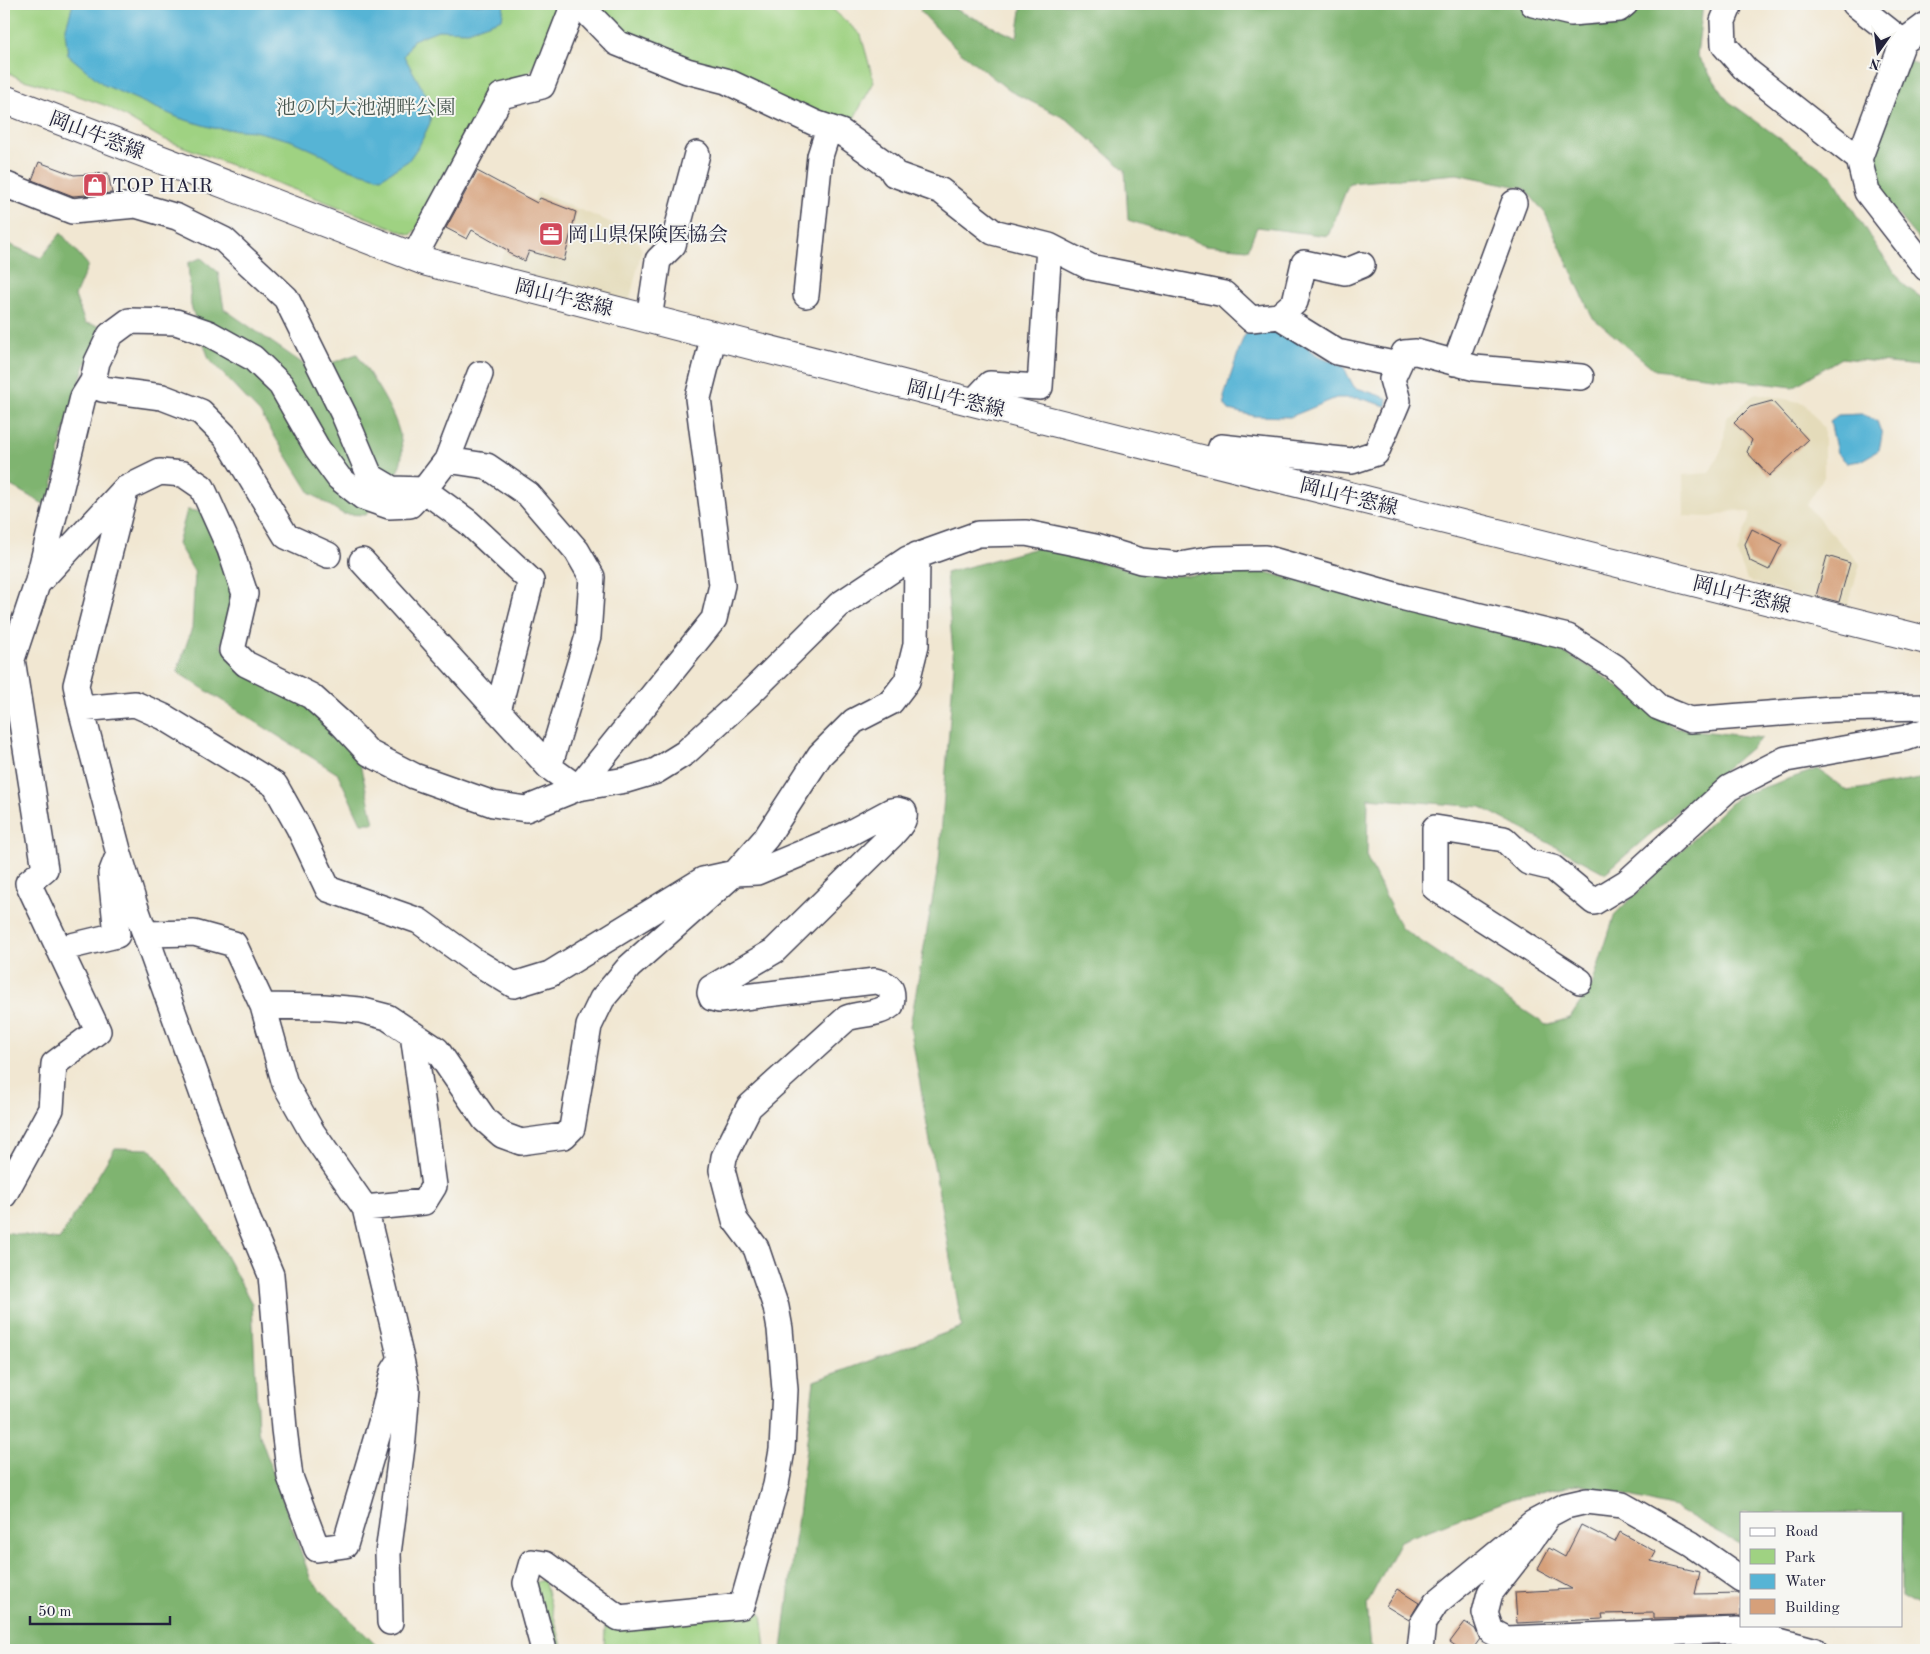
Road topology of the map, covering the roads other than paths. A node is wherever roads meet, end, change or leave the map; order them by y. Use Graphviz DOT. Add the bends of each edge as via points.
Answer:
graph roads {
  1 [pos="574,4"];
  2 [pos="580,4"];
  3 [pos="1533,4"];
  4 [pos="1625,4"];
  5 [pos="1730,4"];
  6 [pos="1855,4"];
  7 [pos="1926,25"];
  8 [pos="1903,42"];
  9 [pos="4,99"];
  10 [pos="829,128"];
  11 [pos="697,154"];
  12 [pos="1859,159"];
  13 [pos="4,184"];
  14 [pos="1514,203"];
  15 [pos="1049,246"];
  16 [pos="414,257"];
  17 [pos="1362,265"];
  18 [pos="1926,268"];
  19 [pos="806,295"];
  20 [pos="1279,316"];
  21 [pos="649,319"];
  22 [pos="714,336"];
  23 [pos="1455,363"];
  24 [pos="1398,365"];
  25 [pos="480,374"];
  26 [pos="1581,377"];
  27 [pos="93,382"];
  28 [pos="973,402"];
  29 [pos="447,460"];
  30 [pos="1216,463"];
  31 [pos="125,490"];
  32 [pos="424,490"];
  33 [pos="328,555"];
  34 [pos="917,555"];
  35 [pos="362,561"];
  36 [pos="37,584"];
  37 [pos="1926,640"];
  38 [pos="8,662"];
  39 [pos="1926,707"];
  40 [pos="81,709"];
  41 [pos="498,711"];
  42 [pos="1926,731"];
  43 [pos="549,767"];
  44 [pos="578,788"];
  45 [pos="118,854"];
  46 [pos="735,872"];
  47 [pos="145,934"];
  48 [pos="59,949"];
  49 [pos="1580,981"];
  50 [pos="263,1006"];
  51 [pos="413,1034"];
  52 [pos="4,1195"];
  53 [pos="365,1208"];
  54 [pos="401,1359"];
  55 [pos="1548,1516"];
  56 [pos="1740,1578"];
  57 [pos="390,1622"];
  58 [pos="1793,1626"];
  59 [pos="544,1650"];
  60 [pos="1420,1650"];
  61 [pos="1815,1650"];
  1 -- 16 [label="street" via="542,86 501,96"];
  2 -- 10 [label="street" via="617,43 687,71 726,82"];
  3 -- 4 [label="street" via="1571,13 1619,9"];
  5 -- 12 [label="street" via="1723,20 1724,45 1746,70"];
  6 -- 8 [label="street"];
  7 -- 8 [label="street"];
  8 -- 12 [label="street"];
  9 -- 16 [label="main road, 岡山牛窓線"];
  10 -- 15 [label="street" via="841,132 890,167 894,174 941,191 993,232"];
  10 -- 19 [label="street" via="820,156"];
  11 -- 21 [label="street" via="673,245 658,260"];
  12 -- 18 [label="street" via="1867,192"];
  13 -- 32 [label="street" via="72,211 136,205 177,217 224,240 286,298 344,415 370,476 392,489"];
  14 -- 23 [label="street"];
  15 -- 20 [label="street" via="1090,267 1224,294 1251,319"];
  15 -- 28 [label="street" via="1040,387 990,384"];
  16 -- 21 [label="main road, 岡山牛窓線"];
  17 -- 20 [label="street" via="1345,272 1304,263 1295,302"];
  20 -- 24 [label="street" via="1337,352"];
  21 -- 22 [label="main road, 岡山牛窓線"];
  22 -- 28 [label="main road, 岡山牛窓線"];
  22 -- 44 [label="street" via="698,398 722,585 714,619"];
  23 -- 24 [label="street" via="1416,352 1404,353"];
  23 -- 26 [label="street" via="1475,368"];
  24 -- 30 [label="street" via="1392,379 1398,401 1376,453 1352,461 1221,447"];
  25 -- 29 [label="street"];
  27 -- 32 [label="street" via="97,362 110,335 129,321 176,322 208,333 253,358 281,385 317,448 339,478 363,497 389,506 410,505"];
  27 -- 33 [label="street" via="102,389 162,397 201,412 226,437 286,536"];
  27 -- 36 [label="street" via="83,397"];
  28 -- 30 [label="main road, 岡山牛窓線"];
  29 -- 32 [label="street"];
  29 -- 43 [label="street" via="487,466 528,494 577,551 592,577 588,636"];
  30 -- 37 [label="main road, 岡山牛窓線"];
  31 -- 36 [label="street"];
  31 -- 40 [label="street" via="76,685"];
  31 -- 44 [label="street" via="160,472 183,474 202,487 227,541 245,594 232,650 246,664 311,696 369,753 414,776 493,804 526,809"];
  32 -- 41 [label="street" via="468,522 531,581"];
  34 -- 39 [label="street" via="978,534 1026,533 1095,547 1142,561 1180,565 1214,559 1265,558 1405,598 1568,637 1615,667 1658,707 1690,720 1832,709"];
  34 -- 44 [label="street" via="839,605 748,696 685,753 656,771"];
  34 -- 46 [label="street" via="916,645 907,680 891,702 854,721 820,755 766,838"];
  35 -- 41 [label="street"];
  36 -- 38 [label="street"];
  38 -- 48 [label="street" via="45,868 28,882"];
  40 -- 45 [label="street"];
  40 -- 46 [label="street" via="135,704 164,717 275,785 328,888 419,921 514,985 550,974 703,880"];
  41 -- 43 [label="street"];
  42 -- 49 [label="street" via="1906,738 1786,759 1729,788 1627,882 1594,902 1553,868 1528,862 1504,839 1435,828 1435,888"];
  43 -- 44 [label="street"];
  45 -- 47 [label="street"];
  45 -- 48 [label="street" via="111,874 117,935"];
  46 -- 51 [label="street" via="630,968 602,999 589,1026 572,1128 564,1136 521,1142 502,1135 485,1120 437,1050"];
  46 -- 59 [label="street" via="757,872 848,834 891,811 904,812 901,824 892,835 774,951 711,988 710,993 712,998 719,1000 875,981 890,987 893,996 891,1005 882,1011 847,1018 748,1107 724,1157 722,1170 735,1220 756,1248 780,1329 785,1390 782,1450 776,1485 742,1606 619,1618 545,1564 532,1562 526,1583"];
  47 -- 50 [label="street" via="194,933 234,944"];
  47 -- 54 [label="street" via="248,1220 271,1275 290,1477 316,1549 345,1545 393,1372"];
  48 -- 52 [label="street" via="98,1031 54,1064 51,1109"];
  50 -- 51 [label="street" via="360,1010 387,1017"];
  50 -- 53 [label="street" via="285,1084 312,1132"];
  51 -- 53 [label="street" via="434,1186 424,1202"];
  53 -- 54 [label="street"];
  54 -- 57 [label="street" via="407,1389 388,1554"];
  55 -- 56 [label="street" via="1565,1506 1588,1502 1622,1505 1690,1544"];
  55 -- 60 [label="street" via="1533,1523 1436,1603 1423,1623"];
  55 -- 61 [label="street" via="1490,1593 1485,1613 1491,1631 1506,1639 1738,1630"];
  58 -- 61 [label="street"];
}
